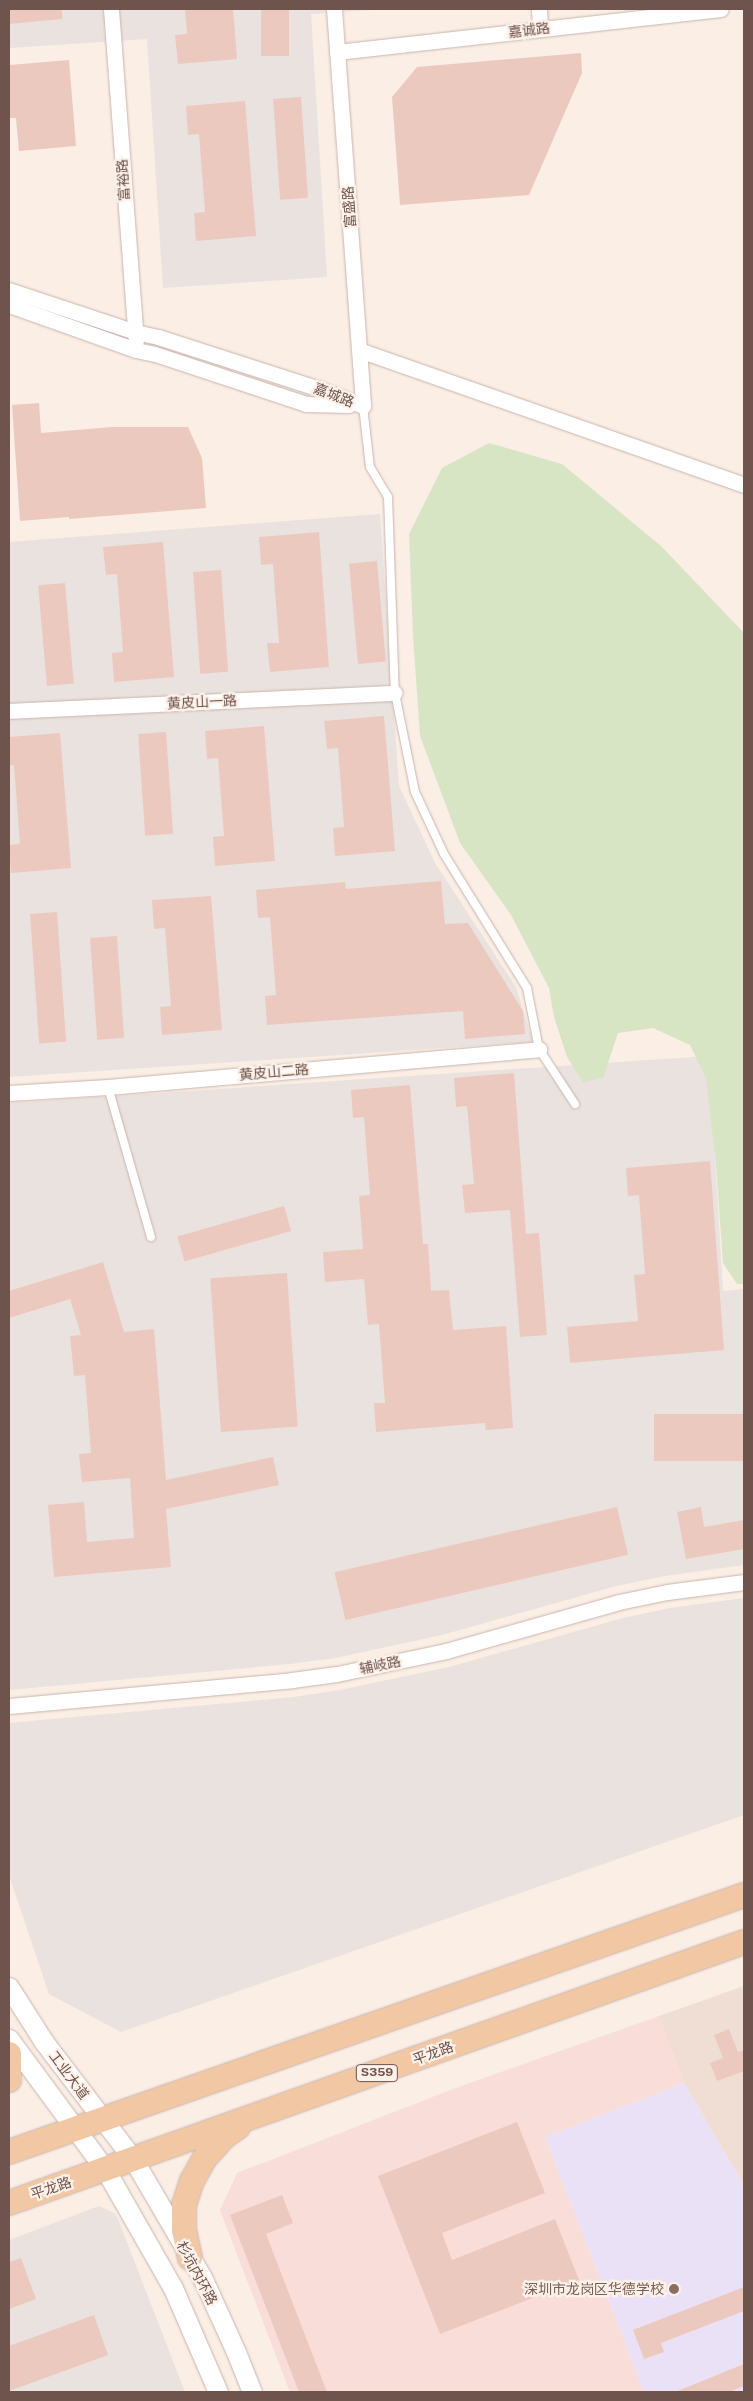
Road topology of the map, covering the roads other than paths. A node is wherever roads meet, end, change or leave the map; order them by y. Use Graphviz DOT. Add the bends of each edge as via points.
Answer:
graph roads {
  1 [pos="111,9"];
  2 [pos="334,9"];
  3 [pos="538,9"];
  4 [pos="721,9"];
  5 [pos="540,29"];
  6 [pos="337,52"];
  7 [pos="9,290"];
  8 [pos="9,306"];
  9 [pos="135,332"];
  10 [pos="136,350"];
  11 [pos="359,350"];
  12 [pos="363,406"];
  13 [pos="744,486"];
  14 [pos="395,693"];
  15 [pos="9,711"];
  16 [pos="540,1049"];
  17 [pos="108,1087"];
  18 [pos="9,1093"];
  19 [pos="575,1104"];
  20 [pos="151,1237"];
  21 [pos="744,1582"];
  22 [pos="9,1706"];
  23 [pos="744,1895"];
  24 [pos="744,1942"];
  25 [pos="9,1987"];
  26 [pos="9,2039"];
  27 [pos="9,2054"];
  28 [pos="9,2080"];
  29 [pos="253,2117"];
  30 [pos="102,2118"];
  31 [pos="75,2128"];
  32 [pos="9,2152"];
  33 [pos="133,2159"];
  34 [pos="105,2169"];
  35 [pos="9,2203"];
  36 [pos="190,2258"];
  37 [pos="218,2392"];
  38 [pos="252,2392"];
  1 -- 9 [label="street, 富裕路"];
  2 -- 6 [label="street, 富盛路"];
  3 -- 5 [label="street"];
  4 -- 5 [label="street, 嘉诚路"];
  5 -- 6 [label="street, 嘉诚路"];
  6 -- 11 [label="street, 富盛路"];
  7 -- 9 [label="street, 嘉城路"];
  8 -- 10 [label="street, 嘉城路"];
  9 -- 10 [label="street, 富裕路"];
  9 -- 12 [label="street, 嘉城路" via="317,388"];
  10 -- 12 [label="street, 嘉城路" via="306,404"];
  11 -- 12 [label="street, 富盛路"];
  11 -- 13 [label="street"];
  12 -- 14 [label="lane" via="370,466 388,497"];
  14 -- 15 [label="street, 黄皮山一路"];
  14 -- 16 [label="lane" via="416,792 444,854 527,988"];
  16 -- 17 [label="street, 黄皮山二路"];
  16 -- 19 [label="lane"];
  17 -- 18 [label="street, 黄皮山二路"];
  17 -- 20 [label="lane"];
  21 -- 22 [label="street, 辅岐路" via="619,1602 446,1651 337,1674"];
  23 -- 30 [label="main road"];
  24 -- 29 [label="main road, 平龙路 / S359"];
  25 -- 30 [label="street, 工业大道" via="44,2042"];
  26 -- 31 [label="street, 工业大道"];
  27 -- 28 [label="main road"];
  29 -- 33 [label="main road, 平龙路 / S359"];
  29 -- 36 [label="main road" via="225,2136 205,2158 192,2181 184,2205 184,2230"];
  30 -- 31 [label="main road"];
  30 -- 33 [label="street, 工业大道"];
  31 -- 32 [label="main road"];
  31 -- 34 [label="street, 工业大道"];
  33 -- 34 [label="main road, 平龙路 / S359"];
  33 -- 36 [label="street, 杉坑内环路"];
  34 -- 35 [label="main road, 平龙路 / S359"];
  34 -- 37 [label="street, 杉坑内环路" via="173,2288"];
  36 -- 38 [label="street, 杉坑内环路"];
}
